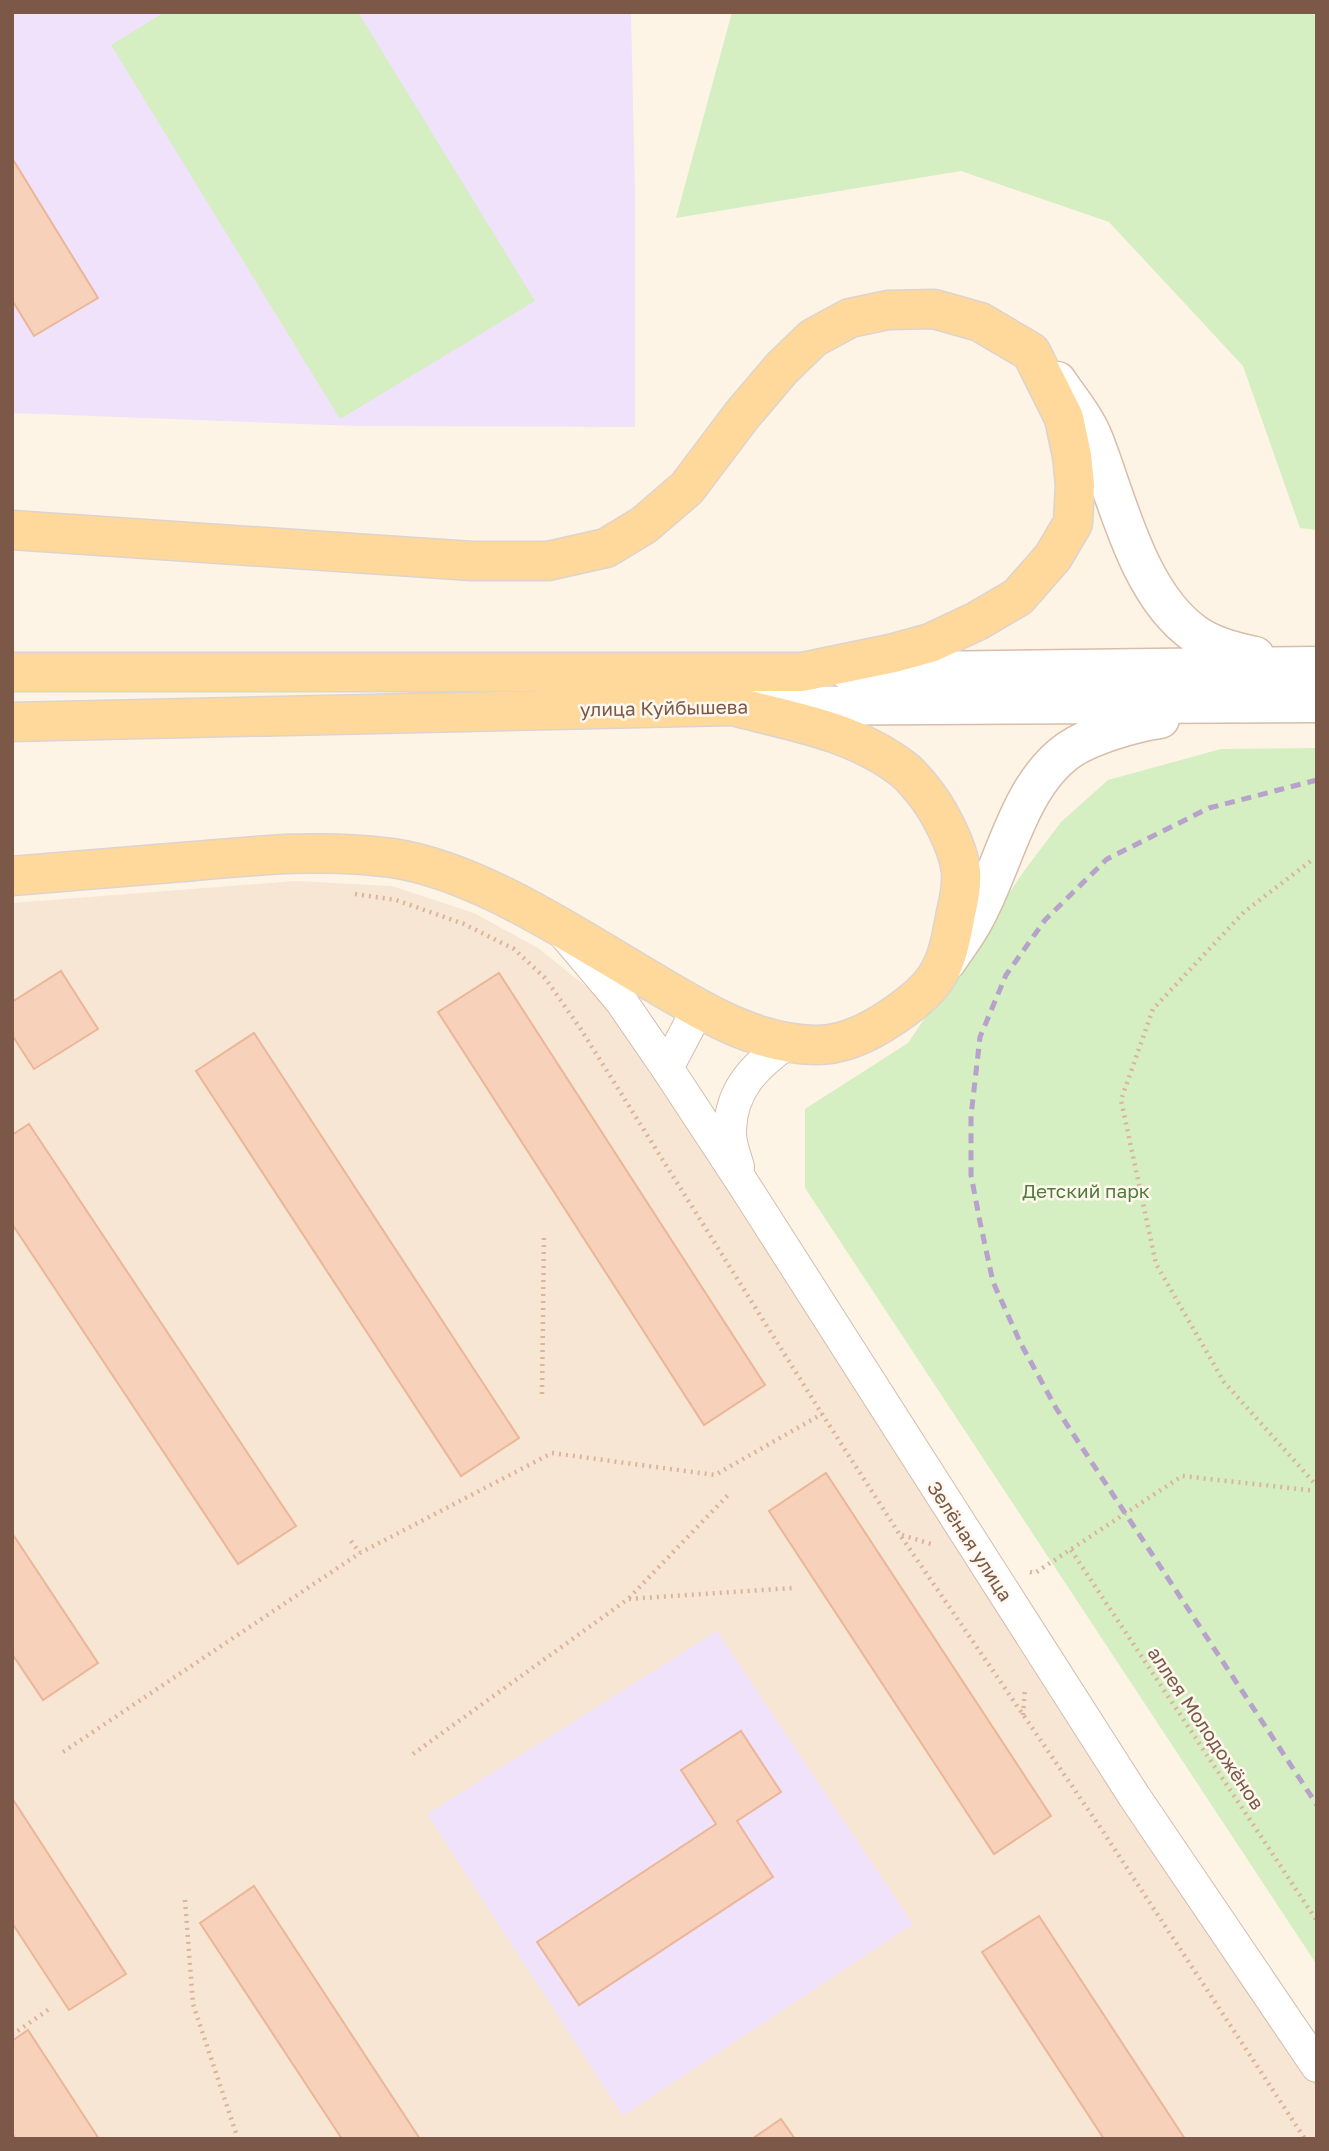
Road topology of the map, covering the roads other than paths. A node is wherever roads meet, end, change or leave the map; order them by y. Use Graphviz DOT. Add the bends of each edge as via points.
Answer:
graph roads {
  1 [pos="1031,352"];
  2 [pos="12,530"];
  3 [pos="1309,666"];
  4 [pos="12,672"];
  5 [pos="803,672"];
  6 [pos="1317,703"];
  7 [pos="1237,704"];
  8 [pos="732,706"];
  9 [pos="12,722"];
  10 [pos="12,876"];
  11 [pos="558,927"];
  12 [pos="938,975"];
  13 [pos="698,1009"];
  14 [pos="787,1043"];
  15 [pos="667,1068"];
  16 [pos="742,1182"];
  17 [pos="1317,2066"];
  1 -- 2 [label="main road" via="980,322 934,309 888,310 849,318 813,338 782,368 688,488 643,525 606,548 548,561 459,561"];
  1 -- 3 [label="main road" via="1056,378 1093,437 1120,515 1169,610 1195,634 1220,646"];
  1 -- 5 [label="main road" via="1064,418 1072,456 1073,523 1054,557 1018,597 930,643"];
  3 -- 5 [label="main road, улица Куйбышева"];
  4 -- 5 [label="main road, улица Куйбышева"];
  6 -- 7 [label="main road, улица Куйбышева"];
  7 -- 8 [label="main road, улица Куйбышева"];
  7 -- 12 [label="main road" via="1150,720 1070,750 1041,777 976,916"];
  8 -- 9 [label="main road, улица Куйбышева"];
  8 -- 12 [label="main road" via="861,742 905,770 931,800 949,832 961,871 951,939"];
  10 -- 11 [label="main road" via="286,853 394,858 489,889"];
  11 -- 13 [label="main road"];
  11 -- 15 [label="street, Зелёная улица" via="621,1001"];
  12 -- 14 [label="main road" via="914,1001 876,1028 817,1045"];
  13 -- 14 [label="main road" via="750,1033"];
  13 -- 15 [label="street"];
  14 -- 16 [label="street" via="750,1074 735,1100 729,1132"];
  15 -- 16 [label="street, Зелёная улица"];
  16 -- 17 [label="street, Зелёная улица" via="1134,1796"];
}
